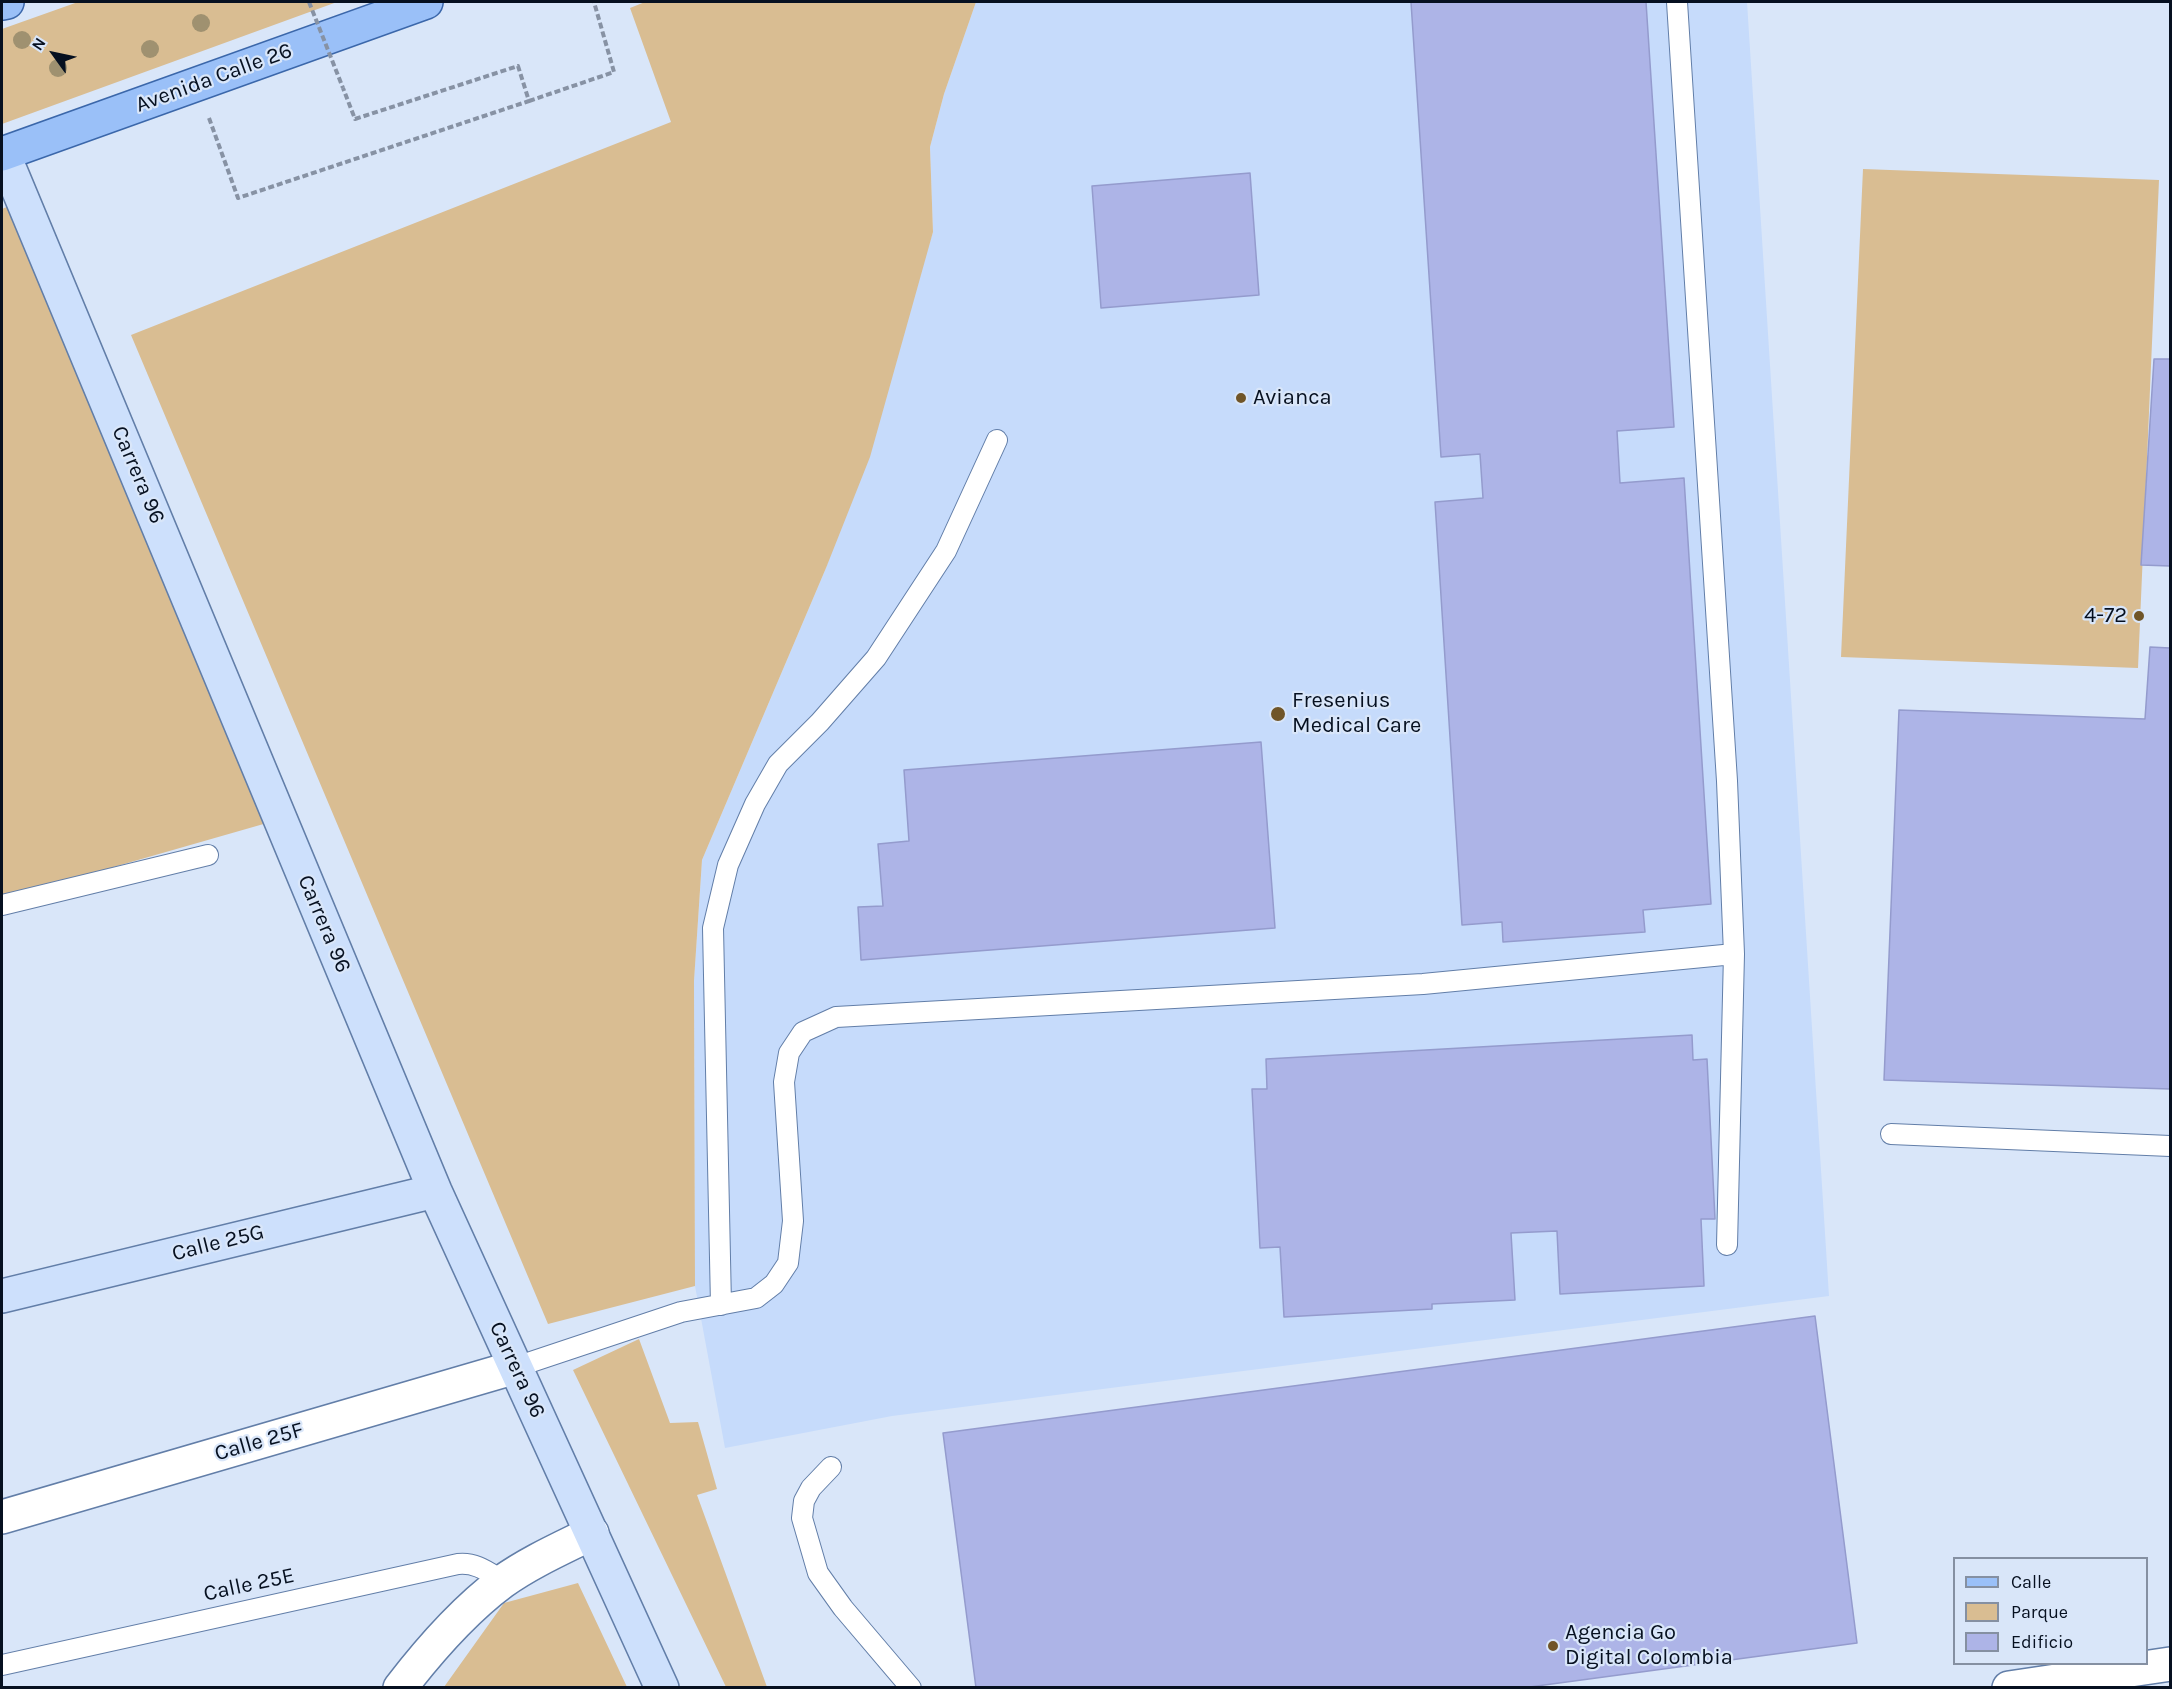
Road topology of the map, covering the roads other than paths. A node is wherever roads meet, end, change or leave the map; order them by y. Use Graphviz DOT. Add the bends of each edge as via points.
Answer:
graph roads {
  1 [pos="7,2"];
  2 [pos="426,2"];
  3 [pos="1677,2"];
  4 [pos="2,3"];
  5 [pos="2,153"];
  6 [pos="997,440"];
  7 [pos="208,855"];
  8 [pos="2,905"];
  9 [pos="1734,954"];
  10 [pos="1890,1134"];
  11 [pos="2170,1146"];
  12 [pos="435,1191"];
  13 [pos="1727,1245"];
  14 [pos="2,1296"];
  15 [pos="721,1305"];
  16 [pos="516,1367"];
  17 [pos="831,1467"];
  18 [pos="2,1517"];
  19 [pos="592,1533"];
  20 [pos="503,1581"];
  21 [pos="2170,1664"];
  22 [pos="2,1665"];
  23 [pos="400,1688"];
  24 [pos="662,1688"];
  25 [pos="911,1688"];
  26 [pos="2009,1688"];
  1 -- 4 [label="main road"];
  2 -- 5 [label="main road, Avenida Calle 26"];
  3 -- 9 [label="lane" via="1727,781"];
  5 -- 12 [label="street, Carrera 96"];
  6 -- 15 [label="lane" via="946,551 876,658 778,764 754,804 728,865 713,928"];
  7 -- 8 [label="lane"];
  9 -- 13 [label="lane"];
  9 -- 15 [label="lane" via="1423,984 836,1017 803,1032 789,1053 784,1082 793,1221 788,1263 774,1284 756,1298"];
  10 -- 11 [label="lane"];
  12 -- 14 [label="street, Calle 25G"];
  12 -- 16 [label="street, Carrera 96"];
  15 -- 16 [label="lane" via="681,1312"];
  16 -- 18 [label="street, Calle 25F"];
  16 -- 19 [label="street, Carrera 96"];
  17 -- 25 [label="lane" via="804,1501 802,1518 818,1573"];
  19 -- 20 [label="street"];
  19 -- 24 [label="street, Carrera 96"];
  20 -- 22 [label="lane, Calle 25E" via="478,1565 458,1564"];
  20 -- 23 [label="street" via="466,1612"];
  21 -- 26 [label="street"];
}
